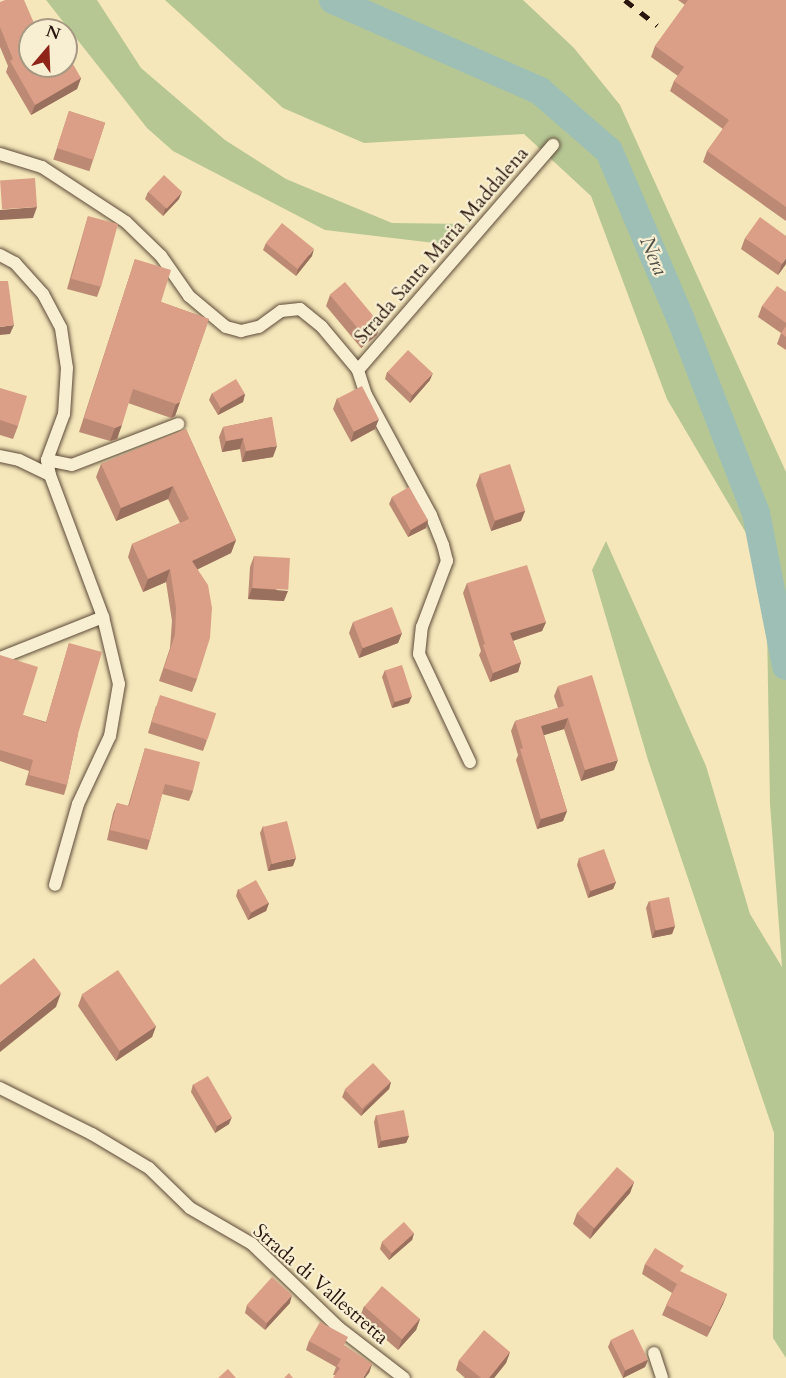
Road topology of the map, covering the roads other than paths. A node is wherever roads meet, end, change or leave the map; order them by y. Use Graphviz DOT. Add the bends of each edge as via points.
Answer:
graph roads {
  1 [pos="553,146"];
  2 [pos="0,154"];
  3 [pos="0,255"];
  4 [pos="358,370"];
  5 [pos="178,424"];
  6 [pos="0,456"];
  7 [pos="47,460"];
  8 [pos="50,475"];
  9 [pos="104,617"];
  10 [pos="0,658"];
  11 [pos="470,762"];
  12 [pos="55,885"];
  13 [pos="0,1088"];
  14 [pos="654,1353"];
  15 [pos="404,1378"];
  16 [pos="662,1378"];
  1 -- 4 [label="street, Strada Santa Maria Maddalena"];
  2 -- 4 [label="street, Strada Santa Maria Maddalena" via="42,167 126,222 160,256 189,296 226,327 242,331 259,327 281,311 300,309 322,327"];
  3 -- 7 [label="street" via="15,263 43,294 61,328 67,368 64,414"];
  4 -- 11 [label="street, Strada Santa Maria Maddalena" via="366,395 431,515 443,545 447,561 422,627 418,654"];
  5 -- 7 [label="street" via="72,465"];
  6 -- 8 [label="street" via="19,460"];
  7 -- 8 [label="street"];
  8 -- 9 [label="street"];
  9 -- 10 [label="street"];
  9 -- 12 [label="street" via="119,684 110,736 78,804"];
  13 -- 15 [label="street, Strada di Vallestretta" via="149,1168 190,1209 252,1244 339,1328"];
  14 -- 16 [label="street"];
}
